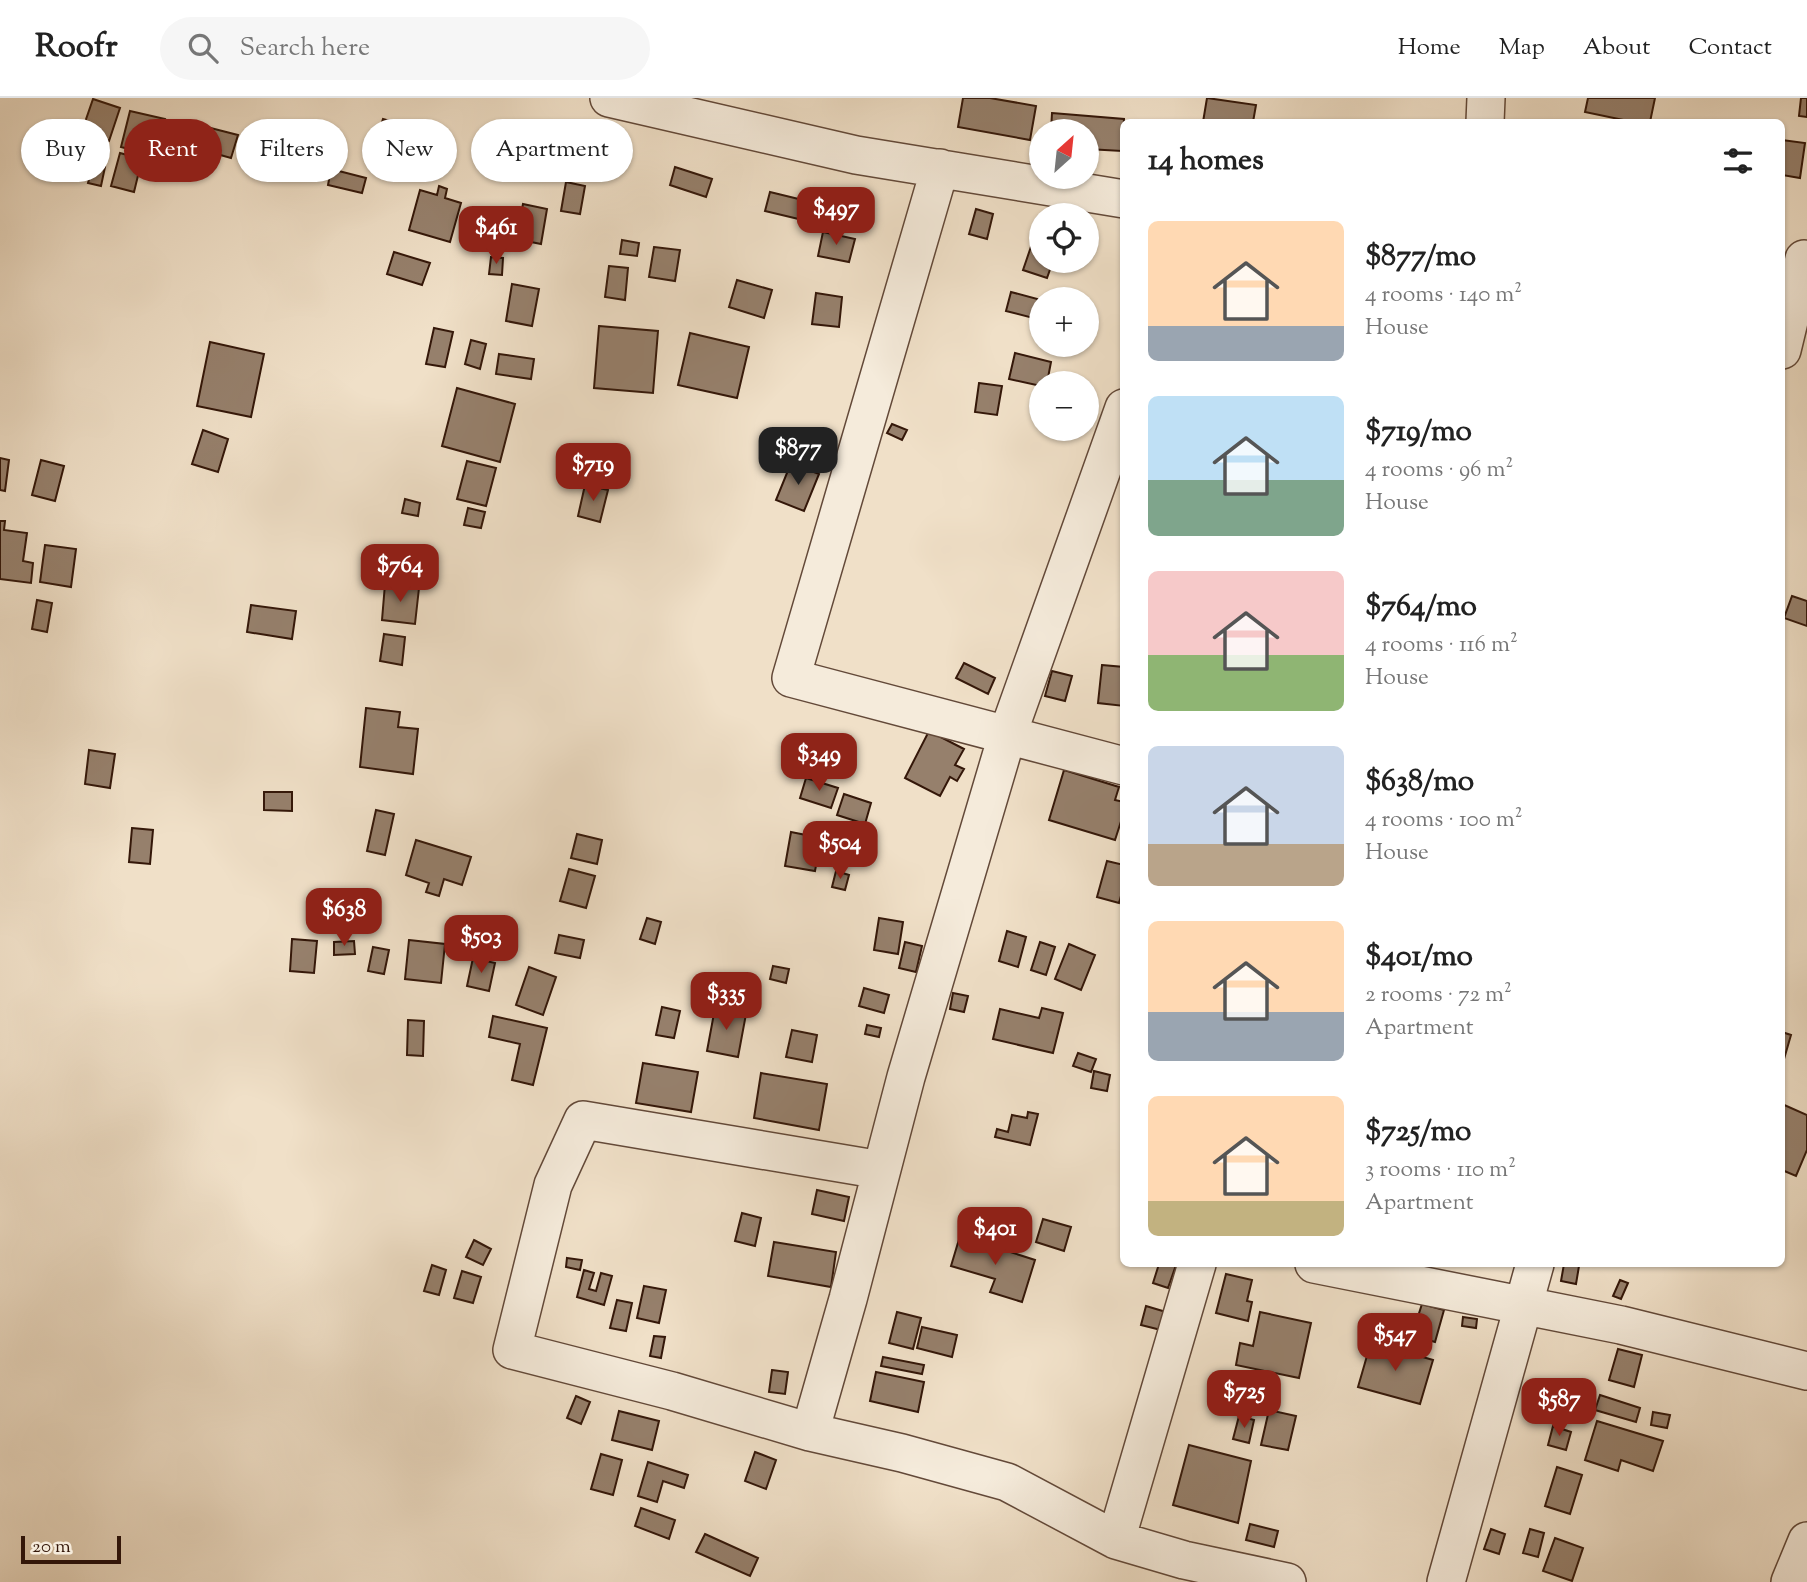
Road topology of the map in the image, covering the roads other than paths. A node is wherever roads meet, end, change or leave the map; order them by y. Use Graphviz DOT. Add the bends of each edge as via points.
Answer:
graph roads {
  1 [pos="609,98"];
  2 [pos="1486,98"];
  3 [pos="1485,119"];
  4 [pos="940,168"];
  5 [pos="1120,199"];
  6 [pos="1797,259"];
  7 [pos="1785,332"];
  8 [pos="1120,419"];
  9 [pos="1007,736"];
  10 [pos="1120,765"];
  11 [pos="881,1170"];
  12 [pos="1196,1267"];
  13 [pos="1329,1267"];
  14 [pos="1534,1267"];
  15 [pos="1522,1307"];
  16 [pos="1807,1371"];
  17 [pos="810,1432"];
  18 [pos="1116,1540"];
  19 [pos="1807,1541"];
  20 [pos="1287,1582"];
  21 [pos="1446,1582"];
  22 [pos="1790,1582"];
  1 -- 4 [label="street" via="856,155"];
  2 -- 3 [label="street"];
  4 -- 5 [label="street"];
  4 -- 9 [label="street" via="791,678"];
  6 -- 7 [label="street"];
  8 -- 9 [label="street"];
  9 -- 10 [label="street"];
  9 -- 11 [label="street"];
  11 -- 17 [label="street"];
  11 -- 17 [label="street" via="583,1120 553,1185 512,1350"];
  12 -- 18 [label="street"];
  13 -- 15 [label="street"];
  14 -- 15 [label="street"];
  15 -- 16 [label="street" via="1621,1325"];
  15 -- 21 [label="street"];
  17 -- 18 [label="street" via="1007,1482"];
  18 -- 20 [label="street"];
  19 -- 22 [label="street"];
}
